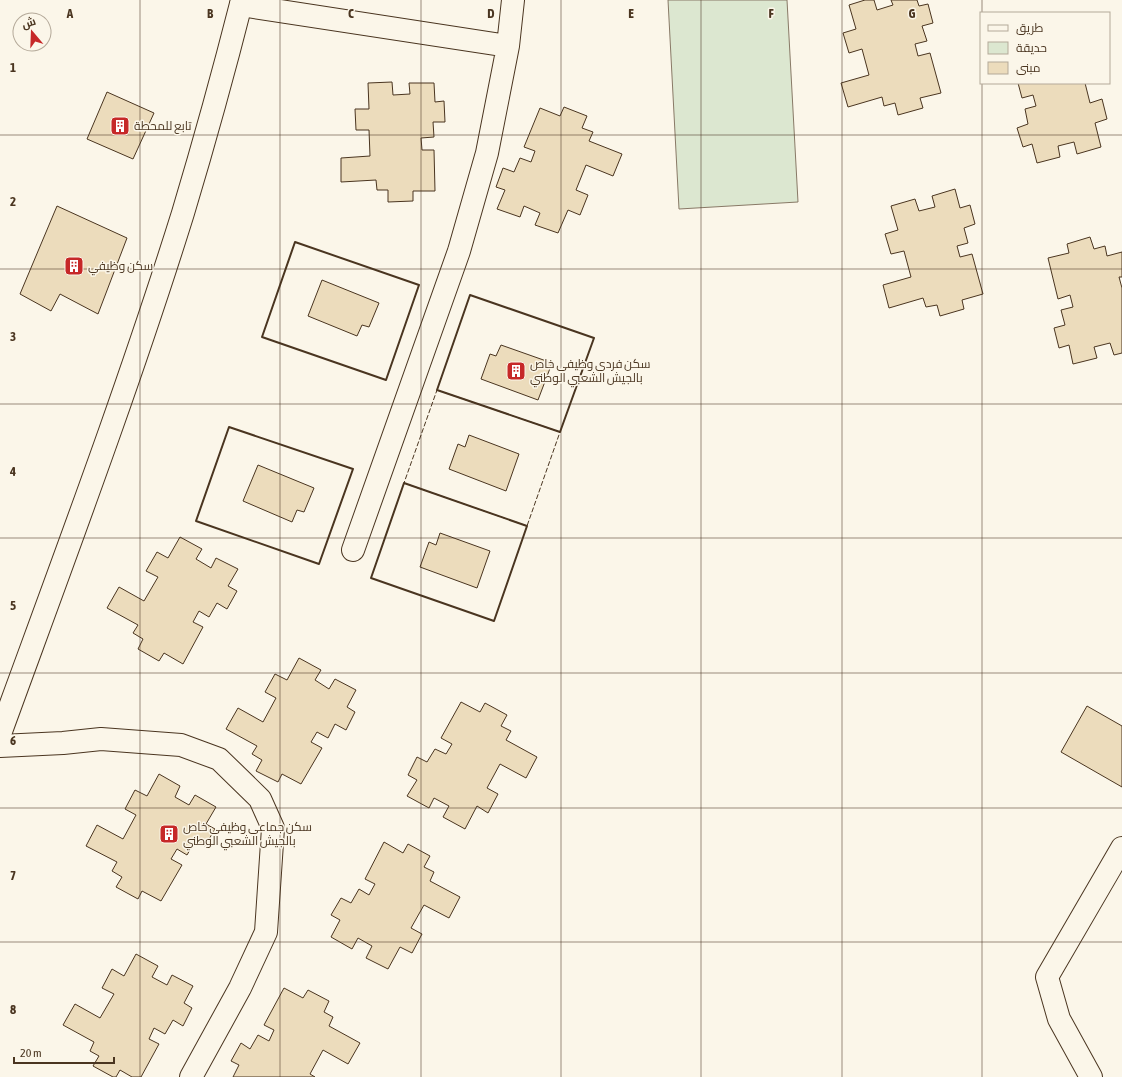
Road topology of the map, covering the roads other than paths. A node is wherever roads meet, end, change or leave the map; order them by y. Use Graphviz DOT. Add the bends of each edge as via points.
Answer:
graph roads {
  1 [pos="513,0"];
  2 [pos="242,3"];
  3 [pos="508,46"];
  4 [pos="354,550"];
  5 [pos="0,734"];
  6 [pos="0,746"];
  7 [pos="1122,848"];
  8 [pos="191,1077"];
  9 [pos="1091,1077"];
  1 -- 3 [label="street"];
  2 -- 3 [label="street"];
  2 -- 5 [label="street" via="180,221 92,481"];
  3 -- 4 [label="street" via="486,153 459,251"];
  6 -- 8 [label="street" via="101,739 181,745 219,759 260,800 274,828 266,932 240,988"];
  7 -- 9 [label="street" via="1047,977 1059,1019"];
}
